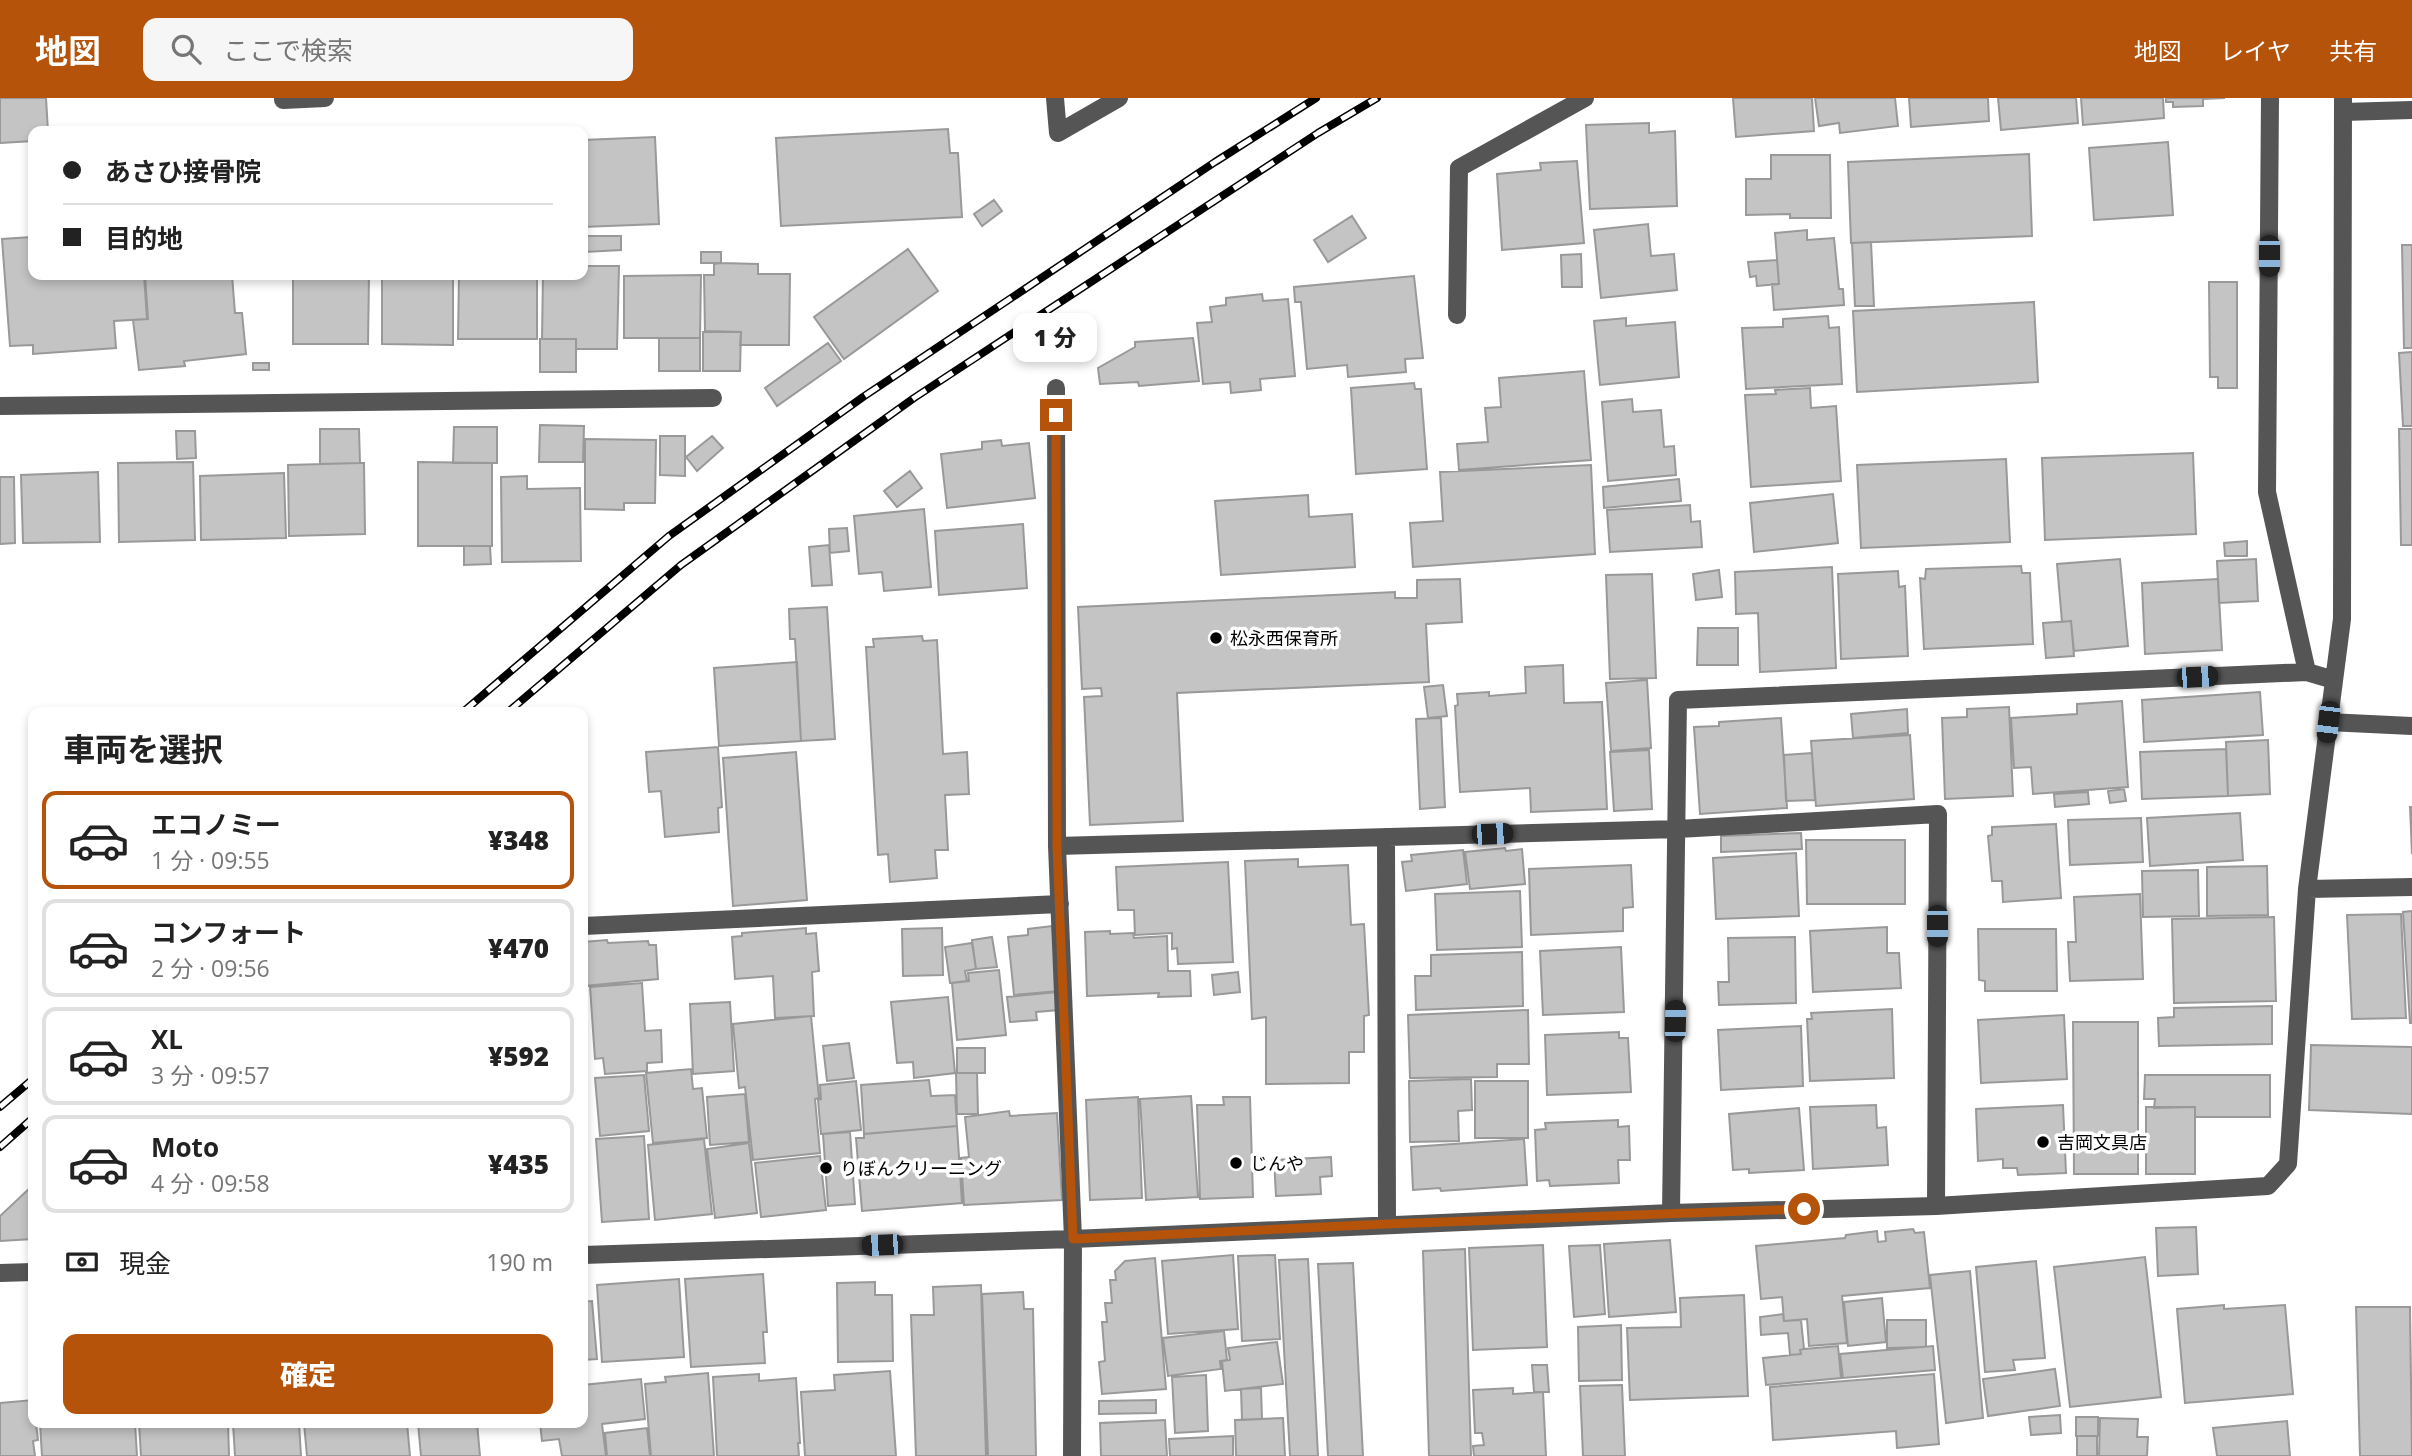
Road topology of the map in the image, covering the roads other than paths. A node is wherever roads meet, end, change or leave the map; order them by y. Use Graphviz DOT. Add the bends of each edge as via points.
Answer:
graph roads {
  1 [pos="283,98"];
  2 [pos="325,98"];
  3 [pos="1055,98"];
  4 [pos="1119,98"];
  5 [pos="1585,98"];
  6 [pos="2270,98"];
  7 [pos="2343,105"];
  8 [pos="2412,110"];
  9 [pos="1457,315"];
  10 [pos="1056,388"];
  11 [pos="713,398"];
  12 [pos="0,406"];
  13 [pos="2306,672"];
  14 [pos="2333,680"];
  15 [pos="2328,722"];
  16 [pos="2412,726"];
  17 [pos="1678,829"];
  18 [pos="1386,836"];
  19 [pos="1057,846"];
  20 [pos="2412,887"];
  21 [pos="2307,889"];
  22 [pos="1060,904"];
  23 [pos="588,926"];
  24 [pos="1936,1206"];
  25 [pos="1671,1213"];
  26 [pos="1387,1224"];
  27 [pos="1073,1239"];
  28 [pos="588,1255"];
  29 [pos="28,1272"];
  30 [pos="0,1273"];
  31 [pos="1072,1456"];
  1 -- 2 [label="street"];
  3 -- 4 [label="street" via="1058,133"];
  5 -- 9 [label="street" via="1459,167"];
  6 -- 13 [label="street" via="2267,492"];
  7 -- 8 [label="street"];
  7 -- 14 [label="street" via="2342,619"];
  10 -- 19 [label="street"];
  11 -- 12 [label="street"];
  13 -- 14 [label="street"];
  13 -- 17 [label="street" via="1678,700"];
  14 -- 15 [label="street"];
  15 -- 16 [label="street"];
  15 -- 21 [label="street"];
  17 -- 18 [label="street"];
  17 -- 24 [label="street" via="1938,814"];
  17 -- 25 [label="street"];
  18 -- 19 [label="street"];
  18 -- 26 [label="street"];
  19 -- 22 [label="street"];
  20 -- 21 [label="street"];
  21 -- 24 [label="street" via="2288,1164 2268,1186"];
  22 -- 23 [label="street"];
  22 -- 27 [label="street"];
  24 -- 25 [label="street"];
  25 -- 26 [label="street"];
  26 -- 27 [label="street"];
  27 -- 28 [label="street"];
  27 -- 31 [label="street"];
  29 -- 30 [label="street"];
}
